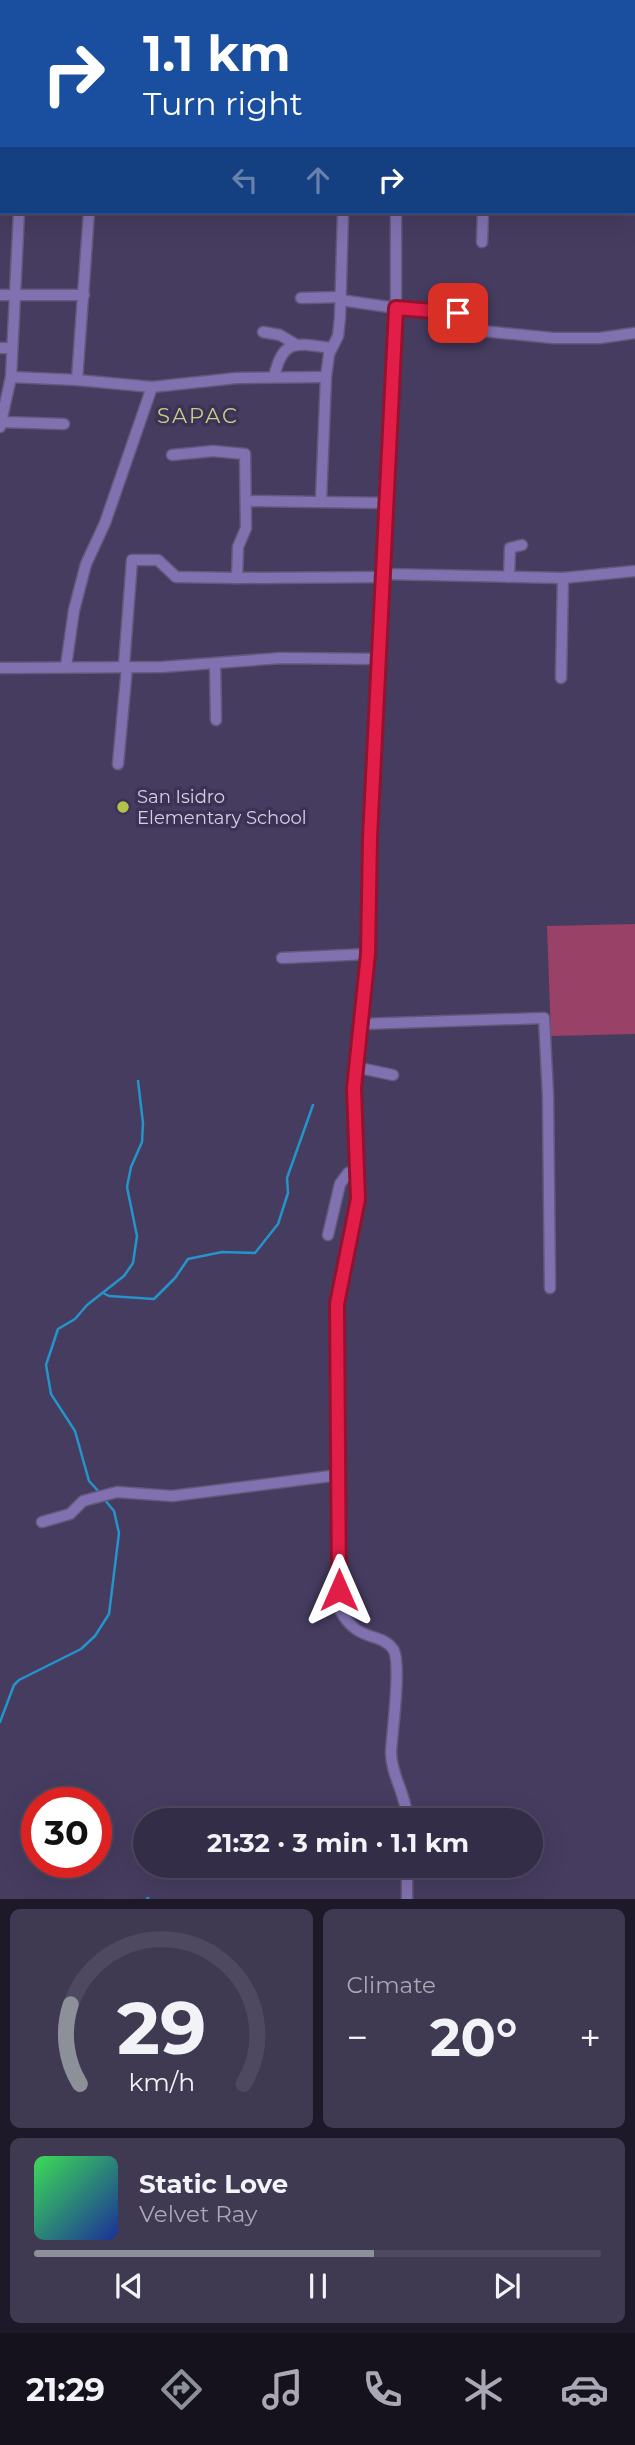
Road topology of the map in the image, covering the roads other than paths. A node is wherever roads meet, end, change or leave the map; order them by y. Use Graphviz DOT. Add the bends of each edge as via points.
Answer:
graph roads {
  1 [pos="19,214"];
  2 [pos="89,214"];
  3 [pos="343,214"];
  4 [pos="396,214"];
  5 [pos="483,214"];
  6 [pos="482,242"];
  7 [pos="14,294"];
  8 [pos="0,295"];
  9 [pos="84,295"];
  10 [pos="301,298"];
  11 [pos="340,299"];
  12 [pos="396,308"];
  13 [pos="263,332"];
  14 [pos="635,334"];
  15 [pos="295,344"];
  16 [pos="0,348"];
  17 [pos="12,348"];
  18 [pos="331,348"];
  19 [pos="12,377"];
  20 [pos="274,377"];
  21 [pos="326,377"];
  22 [pos="77,380"];
  23 [pos="152,387"];
  24 [pos="1,424"];
  25 [pos="64,424"];
  26 [pos="172,455"];
  27 [pos="246,500"];
  28 [pos="321,500"];
  29 [pos="387,503"];
  30 [pos="523,545"];
  31 [pos="635,571"];
  32 [pos="383,575"];
  33 [pos="237,578"];
  34 [pos="509,578"];
  35 [pos="563,578"];
  36 [pos="379,659"];
  37 [pos="215,664"];
  38 [pos="66,666"];
  39 [pos="126,666"];
  40 [pos="0,668"];
  41 [pos="562,678"];
  42 [pos="216,720"];
  43 [pos="118,764"];
  44 [pos="368,954"];
  45 [pos="282,958"];
  46 [pos="361,1024"];
  47 [pos="355,1067"];
  48 [pos="393,1075"];
  49 [pos="358,1169"];
  50 [pos="328,1235"];
  51 [pos="550,1288"];
  52 [pos="339,1475"];
  53 [pos="41,1522"];
  54 [pos="406,1808"];
  55 [pos="407,1878"];
  56 [pos="407,1899"];
  1 -- 7 [label="street"];
  2 -- 9 [label="street"];
  3 -- 11 [label="street"];
  4 -- 12 [label="street"];
  5 -- 6 [label="street"];
  7 -- 8 [label="street"];
  7 -- 9 [label="street"];
  7 -- 17 [label="street"];
  9 -- 22 [label="street"];
  10 -- 11 [label="street"];
  11 -- 12 [label="street"];
  11 -- 18 [label="street" via="338,336"];
  12 -- 14 [label="street" via="455,311 463,329 554,338"];
  12 -- 29 [label="street"];
  13 -- 15 [label="street"];
  15 -- 18 [label="street"];
  15 -- 20 [label="street" via="279,356"];
  16 -- 17 [label="street"];
  17 -- 19 [label="street"];
  18 -- 21 [label="street"];
  19 -- 22 [label="street"];
  19 -- 24 [label="street"];
  20 -- 21 [label="street"];
  20 -- 23 [label="street"];
  21 -- 28 [label="street"];
  22 -- 23 [label="street"];
  23 -- 38 [label="street" via="86,564"];
  24 -- 25 [label="street"];
  26 -- 27 [label="street" via="245,454"];
  27 -- 28 [label="street"];
  27 -- 33 [label="street"];
  28 -- 29 [label="street"];
  29 -- 32 [label="street"];
  30 -- 34 [label="street" via="510,548"];
  31 -- 35 [label="street"];
  32 -- 33 [label="street"];
  32 -- 34 [label="street"];
  32 -- 36 [label="street"];
  33 -- 39 [label="street" via="176,577 158,560 132,560"];
  34 -- 35 [label="street"];
  35 -- 41 [label="street"];
  36 -- 37 [label="street" via="281,658"];
  36 -- 44 [label="street"];
  37 -- 39 [label="street"];
  37 -- 42 [label="street"];
  38 -- 39 [label="street"];
  38 -- 40 [label="street"];
  39 -- 43 [label="street"];
  44 -- 45 [label="street"];
  44 -- 46 [label="street"];
  46 -- 47 [label="street"];
  46 -- 51 [label="street" via="544,1017"];
  47 -- 48 [label="street"];
  47 -- 49 [label="street"];
  49 -- 50 [label="street" via="340,1184"];
  49 -- 52 [label="street" via="358,1199 337,1304"];
  52 -- 53 [label="street" via="172,1496 123,1492 83,1501 70,1514"];
  52 -- 54 [label="street" via="339,1608 352,1628 386,1643 395,1653 391,1758"];
  55 -- 56 [label="street"];
}
